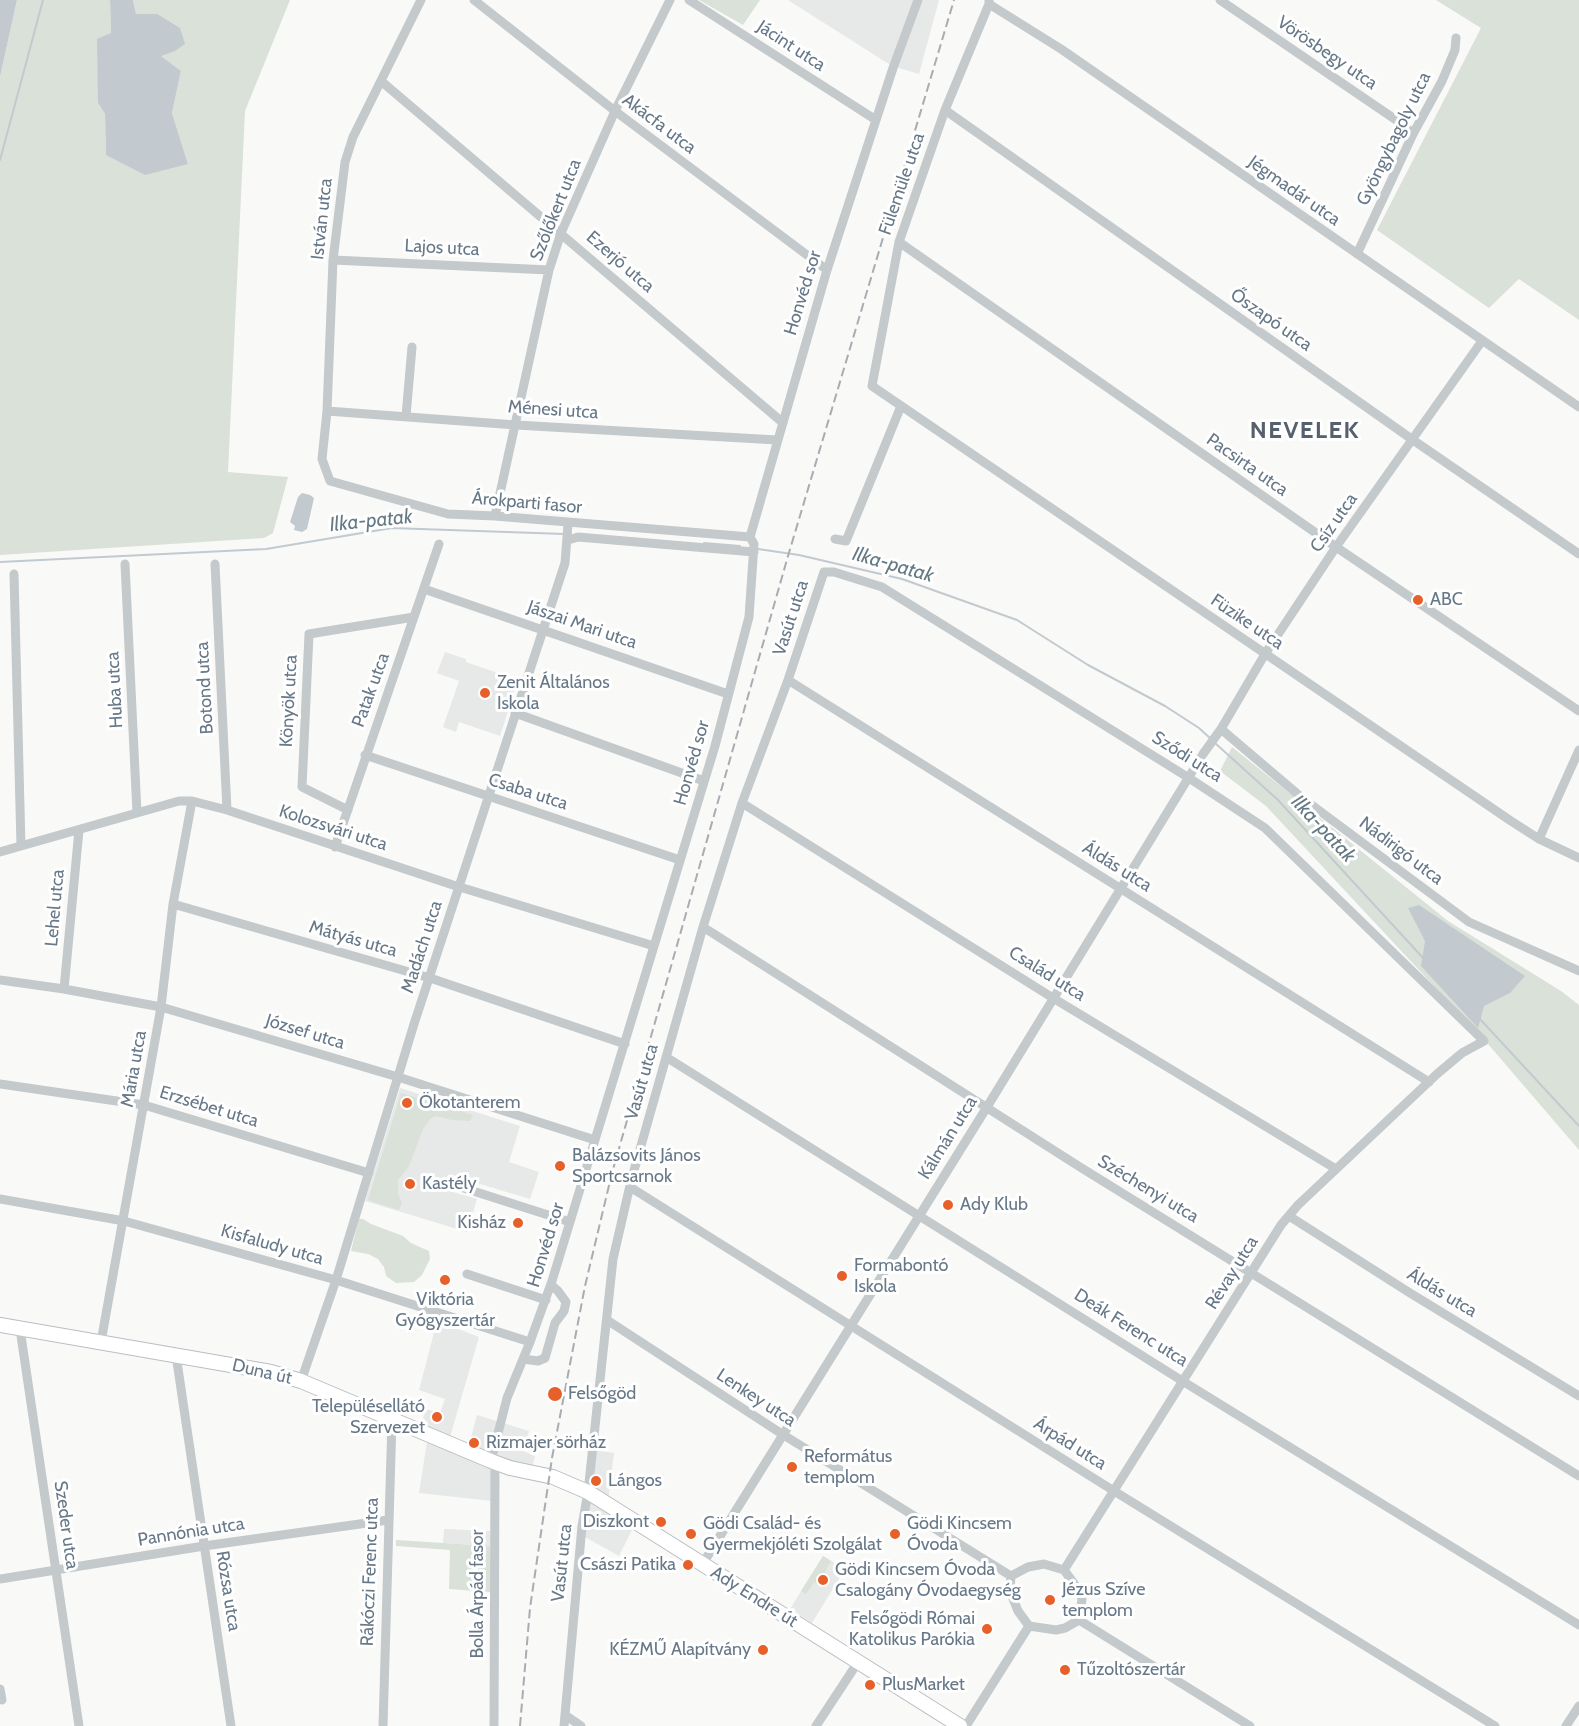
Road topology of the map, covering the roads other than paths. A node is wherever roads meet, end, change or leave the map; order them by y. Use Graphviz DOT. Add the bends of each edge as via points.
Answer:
graph roads {
  1 [pos="421,0"];
  2 [pos="474,0"];
  3 [pos="670,0"];
  4 [pos="689,0"];
  5 [pos="918,0"];
  6 [pos="1220,0"];
  7 [pos="989,2"];
  8 [pos="1456,38"];
  9 [pos="381,81"];
  10 [pos="945,110"];
  11 [pos="615,111"];
  12 [pos="876,120"];
  13 [pos="1413,134"];
  14 [pos="561,233"];
  15 [pos="899,242"];
  16 [pos="1357,254"];
  17 [pos="333,260"];
  18 [pos="549,270"];
  19 [pos="827,270"];
  20 [pos="1482,341"];
  21 [pos="412,347"];
  22 [pos="872,386"];
  23 [pos="901,406"];
  24 [pos="1579,407"];
  25 [pos="327,411"];
  26 [pos="406,416"];
  27 [pos="782,422"];
  28 [pos="516,425"];
  29 [pos="777,440"];
  30 [pos="1413,440"];
  31 [pos="322,459"];
  32 [pos="495,516"];
  33 [pos="568,533"];
  34 [pos="834,539"];
  35 [pos="439,544"];
  36 [pos="753,546"];
  37 [pos="1336,547"];
  38 [pos="1579,554"];
  39 [pos="125,564"];
  40 [pos="215,564"];
  41 [pos="824,572"];
  42 [pos="14,574"];
  43 [pos="424,589"];
  44 [pos="414,617"];
  45 [pos="543,629"];
  46 [pos="1265,654"];
  47 [pos="788,680"];
  48 [pos="728,694"];
  49 [pos="1579,711"];
  50 [pos="515,713"];
  51 [pos="1218,733"];
  52 [pos="1579,750"];
  53 [pos="365,755"];
  54 [pos="1189,778"];
  55 [pos="704,781"];
  56 [pos="488,796"];
  57 [pos="192,801"];
  58 [pos="742,803"];
  59 [pos="227,810"];
  60 [pos="348,810"];
  61 [pos="137,813"];
  62 [pos="79,830"];
  63 [pos="1539,839"];
  64 [pos="21,846"];
  65 [pos="335,846"];
  66 [pos="0,852"];
  67 [pos="1579,858"];
  68 [pos="680,860"];
  69 [pos="459,887"];
  70 [pos="1121,890"];
  71 [pos="173,904"];
  72 [pos="703,927"];
  73 [pos="654,946"];
  74 [pos="1579,971"];
  75 [pos="430,978"];
  76 [pos="0,980"];
  77 [pos="64,989"];
  78 [pos="1053,998"];
  79 [pos="161,1006"];
  80 [pos="1484,1041"];
  81 [pos="625,1044"];
  82 [pos="666,1057"];
  83 [pos="398,1077"];
  84 [pos="1429,1082"];
  85 [pos="0,1084"];
  86 [pos="144,1105"];
  87 [pos="987,1107"];
  88 [pos="595,1140"];
  89 [pos="1336,1169"];
  90 [pos="369,1173"];
  91 [pos="448,1184"];
  92 [pos="630,1187"];
  93 [pos="0,1199"];
  94 [pos="919,1214"];
  95 [pos="1289,1216"];
  96 [pos="124,1221"];
  97 [pos="570,1222"];
  98 [pos="1252,1273"];
  99 [pos="467,1274"];
  100 [pos="336,1280"];
  101 [pos="551,1285"];
  102 [pos="546,1300"];
  103 [pos="607,1320"];
  104 [pos="0,1325"];
  105 [pos="850,1325"];
  106 [pos="20,1329"];
  107 [pos="101,1342"];
  108 [pos="530,1342"];
  109 [pos="176,1355"];
  110 [pos="524,1359"];
  111 [pos="301,1381"];
  112 [pos="1184,1382"];
  113 [pos="1579,1396"];
  114 [pos="392,1420"];
  115 [pos="782,1434"];
  116 [pos="493,1462"];
  117 [pos="544,1475"];
  118 [pos="1579,1476"];
  119 [pos="1114,1491"];
  120 [pos="588,1492"];
  121 [pos="388,1520"];
  122 [pos="204,1546"];
  123 [pos="702,1565"];
  124 [pos="56,1569"];
  125 [pos="1065,1570"];
  126 [pos="1011,1576"];
  127 [pos="0,1579"];
  128 [pos="1079,1620"];
  129 [pos="1579,1625"];
  130 [pos="1029,1626"];
  131 [pos="858,1662"];
  132 [pos="0,1689"];
  133 [pos="2,1700"];
  134 [pos="1579,1706"];
  135 [pos="565,1715"];
  136 [pos="79,1726"];
  137 [pos="231,1726"];
  138 [pos="383,1726"];
  139 [pos="494,1726"];
  140 [pos="564,1726"];
  141 [pos="581,1726"];
  142 [pos="816,1726"];
  143 [pos="960,1726"];
  144 [pos="966,1726"];
  145 [pos="1250,1726"];
  146 [pos="1495,1726"];
  147 [pos="1566,1726"];
  1 -- 9 [label="street, István utca"];
  2 -- 11 [label="street, Akácfa utca"];
  3 -- 11 [label="street, Szőlőkert utca"];
  4 -- 12 [label="street, Jácint utca"];
  5 -- 12 [label="street, Honvéd sor"];
  6 -- 13 [label="street, Vörösbegy utca"];
  7 -- 10 [label="street, Fülemüle utca"];
  7 -- 16 [label="street, Jégmadár utca"];
  8 -- 13 [label="street, Gyöngybagoly utca" via="1442,81"];
  9 -- 14 [label="street, Ezerjó utca"];
  9 -- 17 [label="street, István utca" via="345,162"];
  10 -- 15 [label="street, Fülemüle utca"];
  10 -- 30 [label="street, Őszapó utca"];
  11 -- 14 [label="street, Szőlőkert utca"];
  11 -- 19 [label="street, Akácfa utca"];
  12 -- 19 [label="street, Honvéd sor"];
  13 -- 16 [label="street, Gyöngybagoly utca"];
  14 -- 18 [label="street, Szőlőkert utca"];
  14 -- 27 [label="street, Ezerjó utca"];
  15 -- 22 [label="street, Fülemüle utca"];
  15 -- 37 [label="street, Pacsirta utca"];
  16 -- 20 [label="street, Jégmadár utca"];
  17 -- 18 [label="street, Lajos utca"];
  17 -- 25 [label="street, István utca"];
  18 -- 28 [label="street, Szőlőkert utca"];
  19 -- 27 [label="street, Honvéd sor"];
  20 -- 24 [label="street, Jégmadár utca"];
  20 -- 30 [label="street, Csíz utca"];
  21 -- 26 [label="street"];
  22 -- 23 [label="street, Füzike utca"];
  23 -- 34 [label="street" via="846,541"];
  23 -- 46 [label="street, Füzike utca"];
  25 -- 26 [label="street, Ménesi utca"];
  25 -- 31 [label="street, István utca"];
  26 -- 28 [label="street, Ménesi utca"];
  27 -- 29 [label="street, Honvéd sor"];
  28 -- 29 [label="street, Ménesi utca"];
  28 -- 32 [label="street, Szőlőkert utca"];
  29 -- 36 [label="street, Honvéd sor"];
  30 -- 37 [label="street, Csíz utca"];
  30 -- 38 [label="street, Őszapó utca"];
  31 -- 32 [label="street, Árokparti fasor" via="330,482 448,514"];
  32 -- 33 [label="street, Árokparti fasor"];
  33 -- 36 [label="street, Árokparti fasor"];
  33 -- 36 [label="street, Árokparti fasor" via="578,537"];
  33 -- 45 [label="street, Madách utca" via="566,563"];
  35 -- 43 [label="street, Patak utca"];
  36 -- 48 [label="street, Honvéd sor" via="748,617"];
  37 -- 46 [label="street, Csíz utca"];
  37 -- 49 [label="street, Pacsirta utca"];
  39 -- 61 [label="street, Huba utca"];
  40 -- 59 [label="street, Botond utca"];
  41 -- 47 [label="street, Vasút utca"];
  41 -- 54 [label="street, Sződi utca" via="882,587"];
  42 -- 64 [label="street"];
  43 -- 44 [label="street, Patak utca"];
  43 -- 45 [label="street, Jászai Mari utca"];
  44 -- 53 [label="street, Patak utca"];
  44 -- 60 [label="street, Könyök utca" via="309,634 302,788"];
  45 -- 48 [label="street, Jászai Mari utca"];
  45 -- 50 [label="street, Madách utca"];
  46 -- 51 [label="street, Csíz utca"];
  46 -- 63 [label="street, Füzike utca"];
  47 -- 58 [label="street, Vasút utca"];
  47 -- 70 [label="street, Áldás utca"];
  48 -- 55 [label="street, Honvéd sor"];
  50 -- 55 [label="street"];
  50 -- 56 [label="street, Madách utca"];
  51 -- 54 [label="street, Kálmán utca"];
  51 -- 74 [label="street, Nádirigó utca" via="1469,922"];
  52 -- 63 [label="street"];
  53 -- 56 [label="street, Csaba utca"];
  53 -- 60 [label="street, Patak utca"];
  54 -- 70 [label="street, Kálmán utca"];
  54 -- 80 [label="street, Sződi utca" via="1265,828"];
  55 -- 68 [label="street, Honvéd sor"];
  56 -- 68 [label="street, Csaba utca"];
  56 -- 69 [label="street, Madách utca"];
  57 -- 59 [label="street, Kolozsvári utca"];
  57 -- 61 [label="street, Kolozsvári utca"];
  57 -- 71 [label="street, Mária utca"];
  58 -- 72 [label="street, Vasút utca"];
  58 -- 78 [label="street, Család utca"];
  59 -- 65 [label="street, Kolozsvári utca"];
  60 -- 65 [label="street, Patak utca"];
  61 -- 62 [label="street, Kolozsvári utca"];
  62 -- 64 [label="street, Kolozsvári utca"];
  62 -- 77 [label="street, Lehel utca"];
  63 -- 67 [label="street, Füzike utca"];
  64 -- 66 [label="street, Kolozsvári utca"];
  65 -- 69 [label="street, Kolozsvári utca"];
  68 -- 73 [label="street, Honvéd sor"];
  69 -- 73 [label="street, Kolozsvári utca"];
  69 -- 75 [label="street, Madách utca"];
  70 -- 78 [label="street, Kálmán utca"];
  70 -- 84 [label="street, Áldás utca"];
  71 -- 75 [label="street, Mátyás utca"];
  71 -- 79 [label="street, Mária utca"];
  72 -- 82 [label="street, Vasút utca"];
  72 -- 87 [label="street, Széchenyi utca"];
  73 -- 81 [label="street, Honvéd sor"];
  75 -- 81 [label="street, Mátyás utca"];
  75 -- 83 [label="street, Madách utca"];
  76 -- 77 [label="street, József utca"];
  77 -- 79 [label="street, József utca"];
  78 -- 87 [label="street, Kálmán utca"];
  78 -- 89 [label="street, Család utca"];
  79 -- 83 [label="street, József utca"];
  79 -- 86 [label="street, Mária utca"];
  80 -- 84 [label="street, Révay utca" via="1462,1053"];
  81 -- 88 [label="street, Honvéd sor"];
  82 -- 92 [label="street, Vasút utca"];
  82 -- 94 [label="street, Deák Ferenc utca"];
  83 -- 88 [label="street, József utca"];
  83 -- 90 [label="street, Madách utca"];
  84 -- 89 [label="street, Révay utca"];
  85 -- 86 [label="street, Erzsébet utca"];
  86 -- 90 [label="street, Erzsébet utca"];
  86 -- 96 [label="street, Mária utca"];
  87 -- 94 [label="street, Kálmán utca"];
  87 -- 98 [label="street, Széchenyi utca"];
  88 -- 97 [label="street, Honvéd sor"];
  89 -- 95 [label="street, Révay utca"];
  90 -- 100 [label="street, Madách utca"];
  91 -- 97 [label="street"];
  92 -- 103 [label="street, Vasút utca" via="613,1259"];
  92 -- 105 [label="street, Árpád utca"];
  93 -- 96 [label="street, Kisfaludy utca"];
  94 -- 105 [label="street, Kálmán utca"];
  94 -- 112 [label="street, Deák Ferenc utca"];
  95 -- 98 [label="street, Révay utca"];
  95 -- 113 [label="street, Áldás utca"];
  96 -- 100 [label="street, Kisfaludy utca"];
  96 -- 107 [label="street, Mária utca"];
  97 -- 101 [label="street, Honvéd sor"];
  98 -- 112 [label="street, Révay utca"];
  98 -- 118 [label="street, Széchenyi utca"];
  99 -- 102 [label="street"];
  100 -- 108 [label="street, Kisfaludy utca"];
  100 -- 111 [label="street, Madách utca"];
  101 -- 102 [label="street, Honvéd sor"];
  101 -- 110 [label="street" via="566,1302 564,1311 555,1323 545,1358"];
  102 -- 108 [label="street, Honvéd sor"];
  103 -- 115 [label="street, Lenkey utca"];
  103 -- 120 [label="street, Vasút utca"];
  104 -- 106 [label="street, Duna út"];
  105 -- 115 [label="street, Kálmán utca"];
  105 -- 119 [label="street, Árpád utca"];
  106 -- 107 [label="street, Duna út"];
  106 -- 124 [label="street, Szeder utca"];
  107 -- 109 [label="street, Duna út"];
  108 -- 110 [label="street, Honvéd sor"];
  109 -- 111 [label="street, Duna út"];
  109 -- 122 [label="street, Rózsa utca"];
  110 -- 116 [label="street, Honvéd sor" via="507,1398"];
  111 -- 114 [label="street, Duna út"];
  112 -- 119 [label="street, Révay utca"];
  112 -- 129 [label="street, Deák Ferenc utca"];
  114 -- 116 [label="street, Duna út"];
  114 -- 121 [label="street, Rákóczi Ferenc utca"];
  115 -- 123 [label="street, Kálmán utca"];
  115 -- 126 [label="street, Lenkey utca"];
  116 -- 117 [label="street, Duna út"];
  116 -- 139 [label="street, Bolla Árpád fasor"];
  117 -- 120 [label="street, Ady Endre út"];
  119 -- 125 [label="street, Révay utca"];
  119 -- 146 [label="street, Árpád utca"];
  120 -- 123 [label="street, Ady Endre út"];
  120 -- 135 [label="street, Vasút utca"];
  121 -- 122 [label="street, Pannónia utca"];
  121 -- 138 [label="street, Rákóczi Ferenc utca"];
  122 -- 124 [label="street, Pannónia utca"];
  122 -- 137 [label="street, Rózsa utca"];
  123 -- 131 [label="street, Ady Endre út"];
  124 -- 127 [label="street, Pannónia utca"];
  124 -- 136 [label="street, Szeder utca"];
  125 -- 126 [label="street" via="1044,1564"];
  125 -- 128 [label="street" via="1082,1599"];
  126 -- 130 [label="street" via="1010,1591"];
  128 -- 130 [label="street" via="1056,1630"];
  128 -- 145 [label="street"];
  130 -- 144 [label="street"];
  131 -- 142 [label="street"];
  131 -- 143 [label="street, Ady Endre út"];
  132 -- 133 [label="street"];
  134 -- 147 [label="street"];
  135 -- 140 [label="street, Vasút utca"];
  135 -- 141 [label="street"];
}
